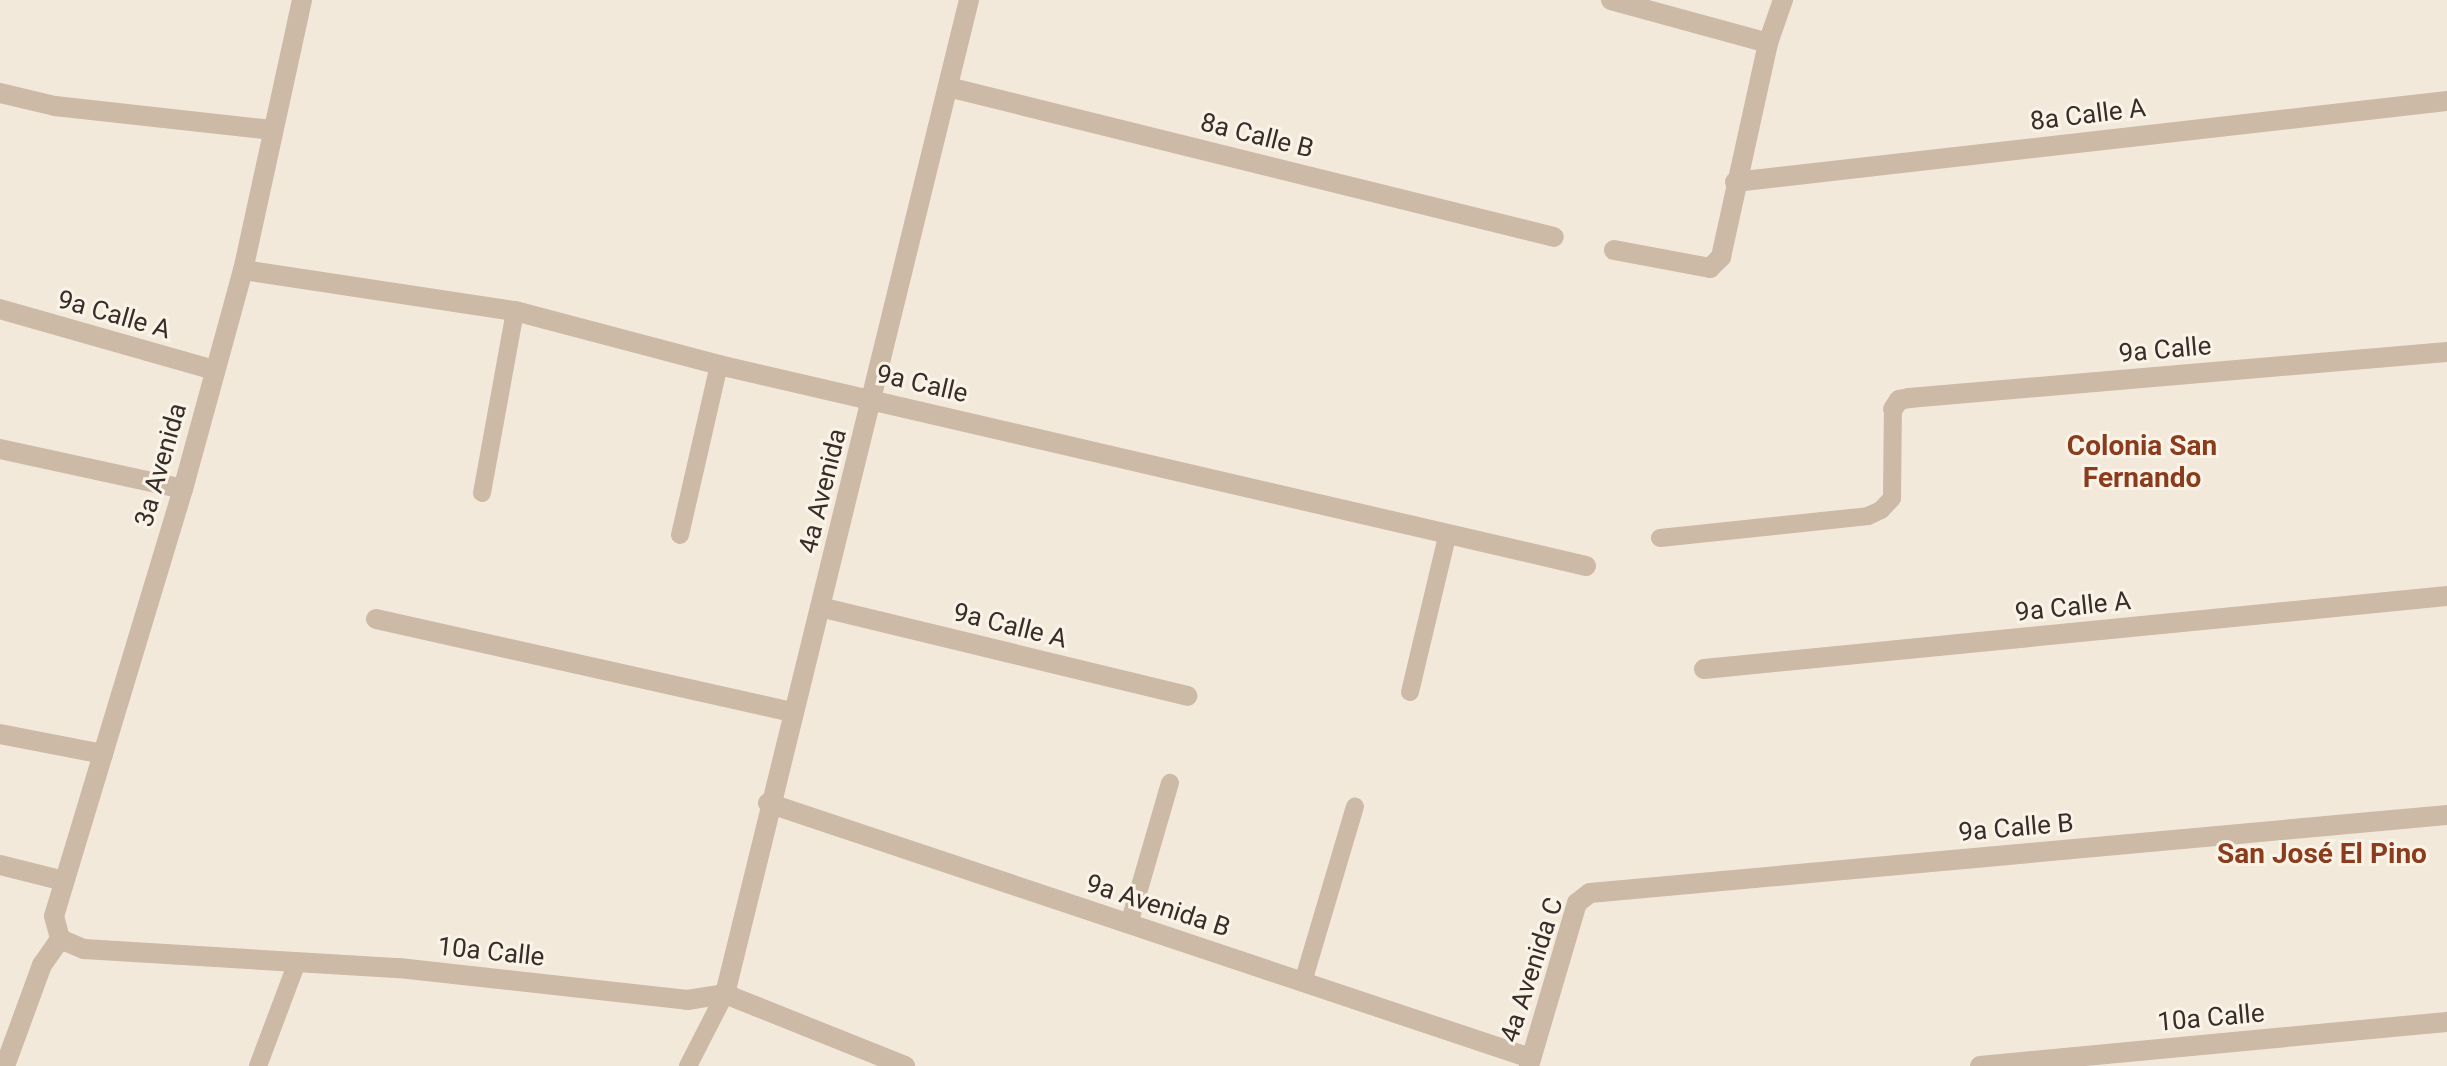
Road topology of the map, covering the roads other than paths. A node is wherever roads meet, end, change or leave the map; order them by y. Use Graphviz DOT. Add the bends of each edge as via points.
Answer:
graph roads {
  1 [pos="302,0"];
  2 [pos="969,0"];
  3 [pos="1611,0"];
  4 [pos="1783,0"];
  5 [pos="1768,43"];
  6 [pos="948,87"];
  7 [pos="0,93"];
  8 [pos="2447,101"];
  9 [pos="273,130"];
  10 [pos="1735,182"];
  11 [pos="1554,237"];
  12 [pos="1614,250"];
  13 [pos="243,270"];
  14 [pos="0,309"];
  15 [pos="515,311"];
  16 [pos="2447,352"];
  17 [pos="719,365"];
  18 [pos="214,370"];
  19 [pos="873,399"];
  20 [pos="1893,409"];
  21 [pos="0,449"];
  22 [pos="183,489"];
  23 [pos="482,493"];
  24 [pos="1448,533"];
  25 [pos="680,535"];
  26 [pos="1660,538"];
  27 [pos="1586,566"];
  28 [pos="2447,596"];
  29 [pos="820,607"];
  30 [pos="376,619"];
  31 [pos="1704,669"];
  32 [pos="1410,692"];
  33 [pos="1187,696"];
  34 [pos="792,712"];
  35 [pos="0,734"];
  36 [pos="103,754"];
  37 [pos="1170,783"];
  38 [pos="768,803"];
  39 [pos="1355,807"];
  40 [pos="2447,815"];
  41 [pos="0,865"];
  42 [pos="64,881"];
  43 [pos="1590,893"];
  44 [pos="1129,924"];
  45 [pos="60,939"];
  46 [pos="297,962"];
  47 [pos="1303,982"];
  48 [pos="725,994"];
  49 [pos="2447,1022"];
  50 [pos="1530,1062"];
  51 [pos="5,1066"];
  52 [pos="258,1066"];
  53 [pos="688,1066"];
  54 [pos="905,1066"];
  55 [pos="1980,1066"];
  1 -- 9 [label="street, 3a Avenida"];
  2 -- 6 [label="street, 4a Avenida"];
  3 -- 5 [label="street"];
  4 -- 5 [label="street"];
  5 -- 10 [label="street"];
  6 -- 11 [label="street, 8a Calle B"];
  6 -- 19 [label="street, 4a Avenida"];
  7 -- 9 [label="street" via="55,106"];
  8 -- 10 [label="street, 8a Calle A"];
  9 -- 13 [label="street, 3a Avenida"];
  10 -- 12 [label="street" via="1721,257 1710,268"];
  13 -- 15 [label="street, 9a Calle"];
  13 -- 18 [label="street, 3a Avenida"];
  14 -- 18 [label="street, 9a Calle A"];
  15 -- 17 [label="street, 9a Calle"];
  15 -- 23 [label="lane"];
  16 -- 20 [label="street, 9a Calle" via="1909,398 1899,400"];
  17 -- 19 [label="street, 9a Calle"];
  17 -- 25 [label="lane"];
  18 -- 22 [label="street, 3a Avenida"];
  19 -- 24 [label="street, 9a Calle"];
  19 -- 29 [label="street, 4a Avenida"];
  20 -- 26 [label="lane" via="1892,498 1881,510 1868,516"];
  21 -- 22 [label="street"];
  22 -- 36 [label="street, 3a Avenida"];
  24 -- 27 [label="street, 9a Calle"];
  24 -- 32 [label="lane"];
  28 -- 31 [label="street, 9a Calle A"];
  29 -- 33 [label="street, 9a Calle A"];
  29 -- 34 [label="street, 4a Avenida"];
  30 -- 34 [label="street"];
  34 -- 38 [label="street, 4a Avenida"];
  35 -- 36 [label="street"];
  36 -- 42 [label="street, 3a Avenida"];
  37 -- 44 [label="lane"];
  38 -- 44 [label="street, 9a Avenida B"];
  38 -- 48 [label="street, 4a Avenida"];
  39 -- 47 [label="lane"];
  40 -- 43 [label="street, 9a Calle B"];
  41 -- 42 [label="street"];
  42 -- 45 [label="street, 3a Avenida" via="54,916"];
  43 -- 50 [label="street, 4a Avenida C" via="1577,903"];
  44 -- 47 [label="street, 9a Avenida B"];
  45 -- 46 [label="street, 10a Calle" via="84,949"];
  45 -- 51 [label="street" via="42,965"];
  46 -- 48 [label="street, 10a Calle" via="687,1000"];
  46 -- 52 [label="lane"];
  47 -- 50 [label="street, 9a Avenida B"];
  48 -- 53 [label="lane"];
  48 -- 54 [label="street"];
  49 -- 55 [label="street, 10a Calle"];
}
